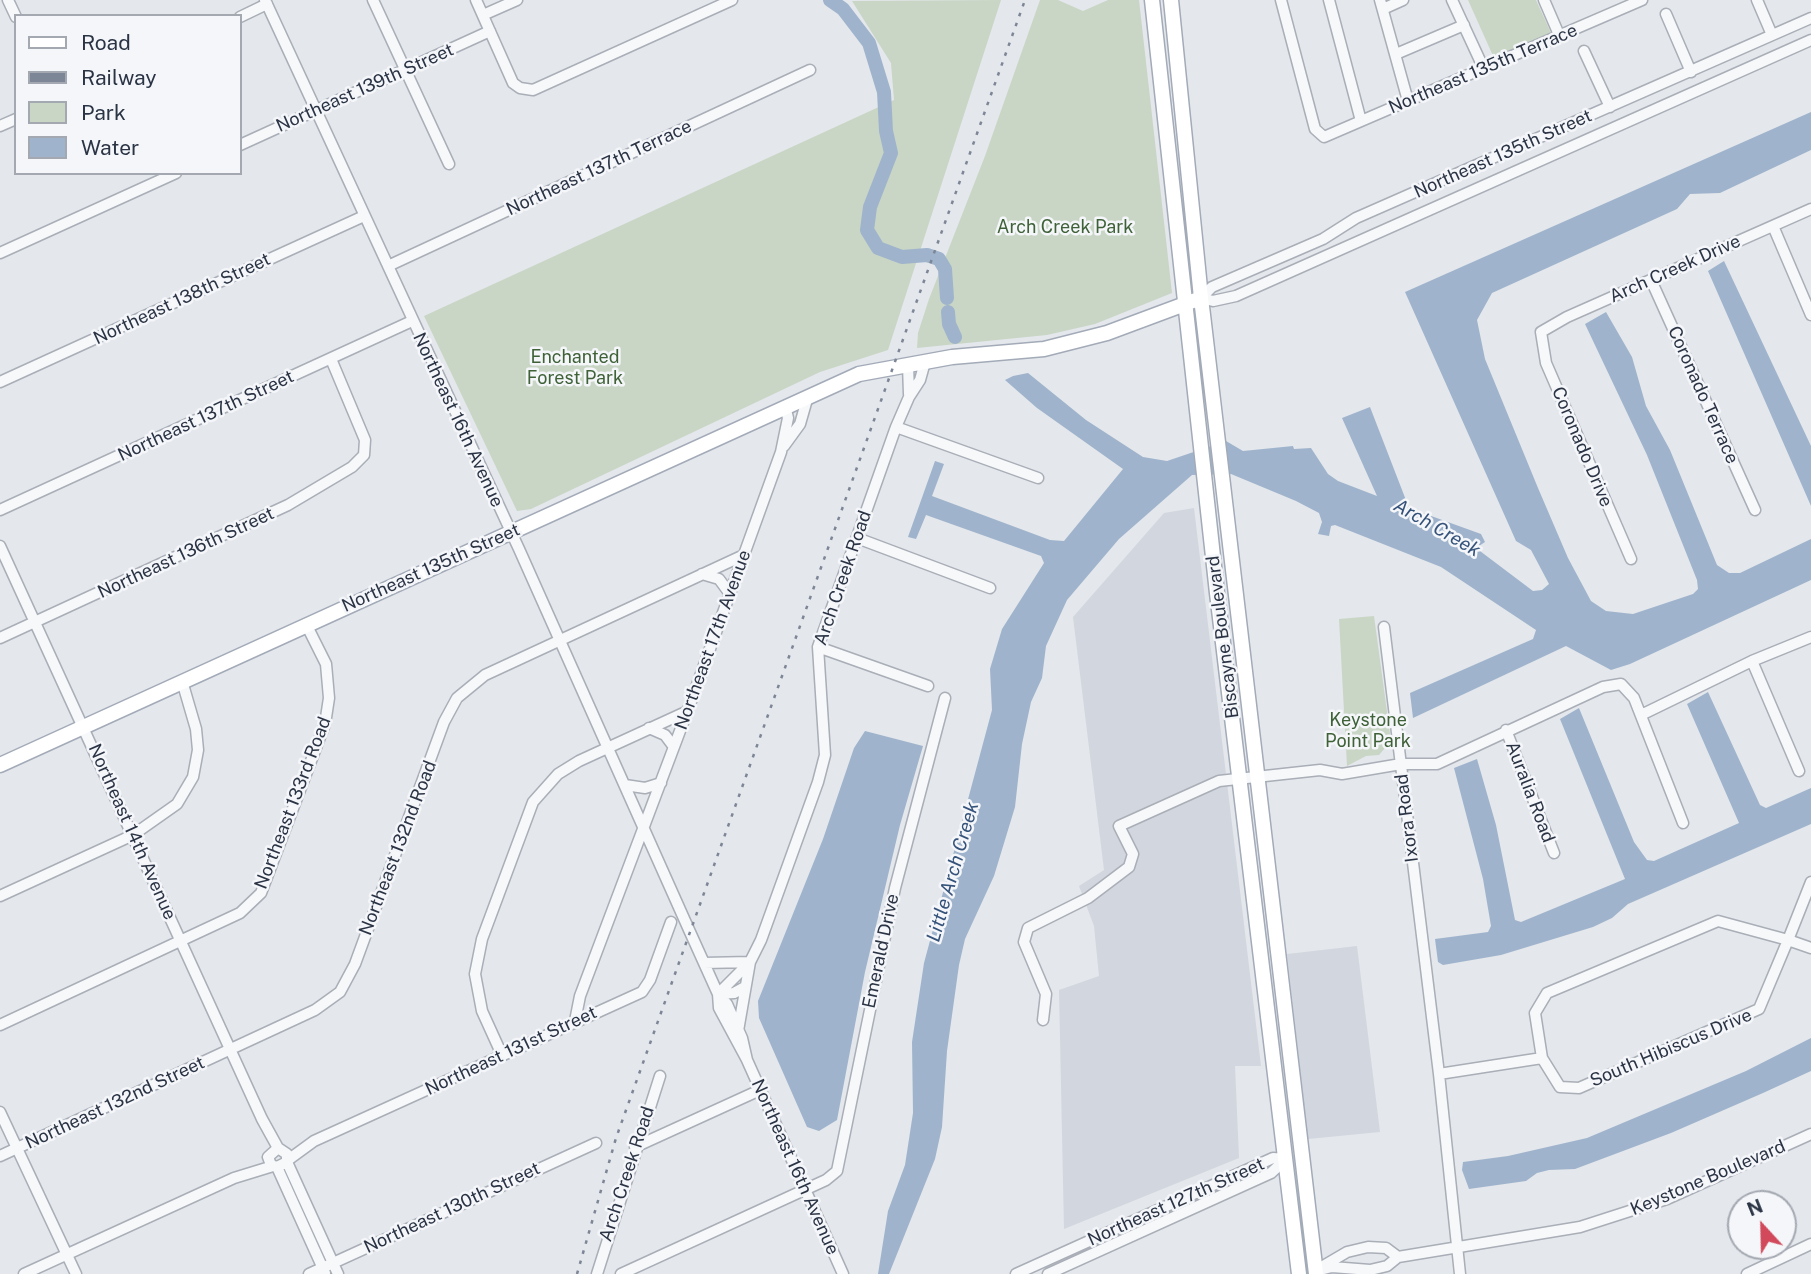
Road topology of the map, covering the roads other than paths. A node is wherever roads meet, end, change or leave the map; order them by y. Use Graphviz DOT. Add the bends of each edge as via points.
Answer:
graph roads {
  1 [pos="373,0"];
  2 [pos="476,0"];
  3 [pos="517,0"];
  4 [pos="732,0"];
  5 [pos="1152,0"];
  6 [pos="1171,0"];
  7 [pos="1281,0"];
  8 [pos="1329,0"];
  9 [pos="1403,0"];
  10 [pos="1452,0"];
  11 [pos="1642,0"];
  12 [pos="1757,0"];
  13 [pos="1549,1"];
  14 [pos="266,2"];
  15 [pos="1382,5"];
  16 [pos="1666,14"];
  17 [pos="483,15"];
  18 [pos="242,16"];
  19 [pos="1811,18"];
  20 [pos="1464,25"];
  21 [pos="490,31"];
  22 [pos="1772,35"];
  23 [pos="1560,37"];
  24 [pos="1811,40"];
  25 [pos="1584,51"];
  26 [pos="1396,54"];
  27 [pos="1483,67"];
  28 [pos="404,70"];
  29 [pos="810,70"];
  30 [pos="1691,72"];
  31 [pos="1408,101"];
  32 [pos="1614,105"];
  33 [pos="316,110"];
  34 [pos="1184,113"];
  35 [pos="1164,115"];
  36 [pos="1361,121"];
  37 [pos="1626,122"];
  38 [pos="242,144"];
  39 [pos="449,164"];
  40 [pos="172,175"];
  41 [pos="1811,209"];
  42 [pos="364,216"];
  43 [pos="1773,226"];
  44 [pos="0,253"];
  45 [pos="388,266"];
  46 [pos="1651,280"];
  47 [pos="1201,298"];
  48 [pos="1185,305"];
  49 [pos="1811,316"];
  50 [pos="412,321"];
  51 [pos="1541,332"];
  52 [pos="952,357"];
  53 [pos="331,359"];
  54 [pos="925,362"];
  55 [pos="908,365"];
  56 [pos="864,373"];
  57 [pos="0,382"];
  58 [pos="808,396"];
  59 [pos="909,397"];
  60 [pos="785,406"];
  61 [pos="897,427"];
  62 [pos="781,451"];
  63 [pos="1038,478"];
  64 [pos="0,510"];
  65 [pos="1755,510"];
  66 [pos="509,533"];
  67 [pos="857,538"];
  68 [pos="0,546"];
  69 [pos="744,555"];
  70 [pos="1631,559"];
  71 [pos="699,574"];
  72 [pos="990,588"];
  73 [pos="730,594"];
  74 [pos="35,622"];
  75 [pos="306,624"];
  76 [pos="1384,628"];
  77 [pos="1811,637"];
  78 [pos="0,638"];
  79 [pos="559,640"];
  80 [pos="818,647"];
  81 [pos="1752,661"];
  82 [pos="182,681"];
  83 [pos="928,686"];
  84 [pos="945,698"];
  85 [pos="688,711"];
  86 [pos="1641,715"];
  87 [pos="85,727"];
  88 [pos="649,728"];
  89 [pos="1506,730"];
  90 [pos="608,746"];
  91 [pos="674,747"];
  92 [pos="1401,764"];
  93 [pos="0,765"];
  94 [pos="1799,771"];
  95 [pos="1258,777"];
  96 [pos="1240,778"];
  97 [pos="661,783"];
  98 [pos="625,785"];
  99 [pos="1683,823"];
  100 [pos="644,827"];
  101 [pos="133,835"];
  102 [pos="1554,853"];
  103 [pos="1811,882"];
  104 [pos="0,896"];
  105 [pos="671,922"];
  106 [pos="1788,940"];
  107 [pos="181,943"];
  108 [pos="1811,948"];
  109 [pos="750,962"];
  110 [pos="704,963"];
  111 [pos="745,987"];
  112 [pos="718,994"];
  113 [pos="1043,1020"];
  114 [pos="575,1021"];
  115 [pos="0,1025"];
  116 [pos="738,1031"];
  117 [pos="230,1050"];
  118 [pos="502,1055"];
  119 [pos="1542,1058"];
  120 [pos="747,1060"];
  121 [pos="1440,1074"];
  122 [pos="660,1076"];
  123 [pos="760,1090"];
  124 [pos="0,1112"];
  125 [pos="1280,1117"];
  126 [pos="1811,1134"];
  127 [pos="596,1143"];
  128 [pos="1301,1146"];
  129 [pos="635,1147"];
  130 [pos="16,1148"];
  131 [pos="0,1156"];
  132 [pos="278,1158"];
  133 [pos="1286,1159"];
  134 [pos="805,1190"];
  135 [pos="1306,1192"];
  136 [pos="1811,1244"];
  137 [pos="1457,1248"];
  138 [pos="67,1255"];
  139 [pos="1398,1256"];
  140 [pos="336,1268"];
  141 [pos="1045,1270"];
  142 [pos="324,1271"];
  143 [pos="1313,1273"];
  144 [pos="24,1274"];
  145 [pos="76,1274"];
  146 [pos="309,1274"];
  147 [pos="597,1274"];
  148 [pos="621,1274"];
  149 [pos="843,1274"];
  150 [pos="1016,1274"];
  151 [pos="1298,1274"];
  152 [pos="1460,1274"];
  153 [pos="1746,1274"];
  1 -- 28 [label="street"];
  2 -- 17 [label="street"];
  3 -- 17 [label="street"];
  4 -- 21 [label="street" via="533,90 513,83"];
  5 -- 35 [label="main road, Biscayne Boulevard"];
  6 -- 34 [label="main road, Biscayne Boulevard"];
  7 -- 36 [label="street, Northeast 135th Terrace" via="1315,129 1324,137"];
  8 -- 36 [label="street"];
  9 -- 15 [label="street"];
  10 -- 20 [label="street"];
  11 -- 23 [label="street, Northeast 135th Terrace"];
  12 -- 22 [label="street"];
  13 -- 23 [label="street"];
  14 -- 18 [label="street"];
  14 -- 33 [label="street, Northeast 16th Avenue"];
  15 -- 26 [label="street"];
  16 -- 30 [label="street"];
  17 -- 21 [label="street"];
  19 -- 22 [label="street, Northeast 135th Street"];
  20 -- 26 [label="street"];
  20 -- 27 [label="street"];
  21 -- 28 [label="street, Northeast 139th Street"];
  22 -- 30 [label="street, Northeast 135th Street"];
  23 -- 27 [label="street, Northeast 135th Terrace"];
  24 -- 37 [label="street, Northeast 135th Street"];
  25 -- 32 [label="street"];
  26 -- 31 [label="street"];
  27 -- 31 [label="street, Northeast 135th Terrace"];
  28 -- 33 [label="street, Northeast 139th Street"];
  28 -- 39 [label="street"];
  29 -- 45 [label="street, Northeast 137th Terrace"];
  30 -- 32 [label="street, Northeast 135th Street"];
  31 -- 36 [label="street, Northeast 135th Terrace"];
  32 -- 37 [label="street"];
  32 -- 47 [label="street, Northeast 135th Street" via="1356,218 1323,239 1212,287"];
  33 -- 38 [label="street, Northeast 139th Street"];
  33 -- 42 [label="street, Northeast 16th Avenue"];
  34 -- 35 [label="main road"];
  34 -- 47 [label="main road, Biscayne Boulevard"];
  35 -- 48 [label="main road, Biscayne Boulevard"];
  37 -- 47 [label="street, Northeast 135th Street" via="1236,296 1213,301"];
  40 -- 44 [label="street"];
  41 -- 43 [label="street, Arch Creek Drive"];
  42 -- 45 [label="street, Northeast 16th Avenue"];
  42 -- 57 [label="street, Northeast 138th Street"];
  43 -- 46 [label="street, Arch Creek Drive"];
  43 -- 49 [label="street"];
  45 -- 50 [label="street, Northeast 16th Avenue"];
  46 -- 51 [label="street, Arch Creek Drive"];
  46 -- 65 [label="street, Coronado Terrace"];
  47 -- 48 [label="main road, Northeast 135th Street"];
  47 -- 95 [label="main road, Biscayne Boulevard"];
  48 -- 52 [label="main road, Northeast 135th Street" via="1044,349"];
  48 -- 96 [label="main road, Biscayne Boulevard"];
  50 -- 53 [label="street, Northeast 137th Street"];
  50 -- 66 [label="street, Northeast 16th Avenue"];
  51 -- 70 [label="street, Coronado Drive" via="1546,363"];
  52 -- 54 [label="main road, Northeast 135th Street"];
  52 -- 56 [label="main road, Northeast 135th Street" via="898,358"];
  53 -- 64 [label="street, Northeast 137th Street"];
  53 -- 74 [label="street, Northeast 136th Street" via="365,440 364,455 327,485 288,505"];
  54 -- 55 [label="main road, Northeast 135th Street"];
  54 -- 59 [label="street, Arch Creek Road"];
  55 -- 56 [label="main road, Northeast 135th Street"];
  55 -- 59 [label="street, Arch Creek Road"];
  56 -- 58 [label="main road, Northeast 135th Street"];
  58 -- 60 [label="main road, Northeast 135th Street"];
  58 -- 62 [label="street, Northeast 17th Avenue" via="800,424"];
  59 -- 61 [label="street, Arch Creek Road"];
  60 -- 62 [label="street, Northeast 17th Avenue" via="788,418"];
  60 -- 66 [label="main road, Northeast 135th Street"];
  61 -- 63 [label="street"];
  61 -- 67 [label="street, Arch Creek Road"];
  62 -- 69 [label="street, Northeast 17th Avenue"];
  66 -- 75 [label="main road, Northeast 135th Street"];
  66 -- 79 [label="street, Northeast 16th Avenue"];
  67 -- 72 [label="street"];
  67 -- 80 [label="street, Arch Creek Road"];
  68 -- 74 [label="street, Northeast 14th Avenue"];
  69 -- 71 [label="street, Northeast 132nd Road"];
  69 -- 73 [label="street, Northeast 17th Avenue"];
  71 -- 73 [label="street" via="716,577"];
  71 -- 79 [label="street, Northeast 132nd Road"];
  73 -- 85 [label="street, Northeast 17th Avenue"];
  74 -- 78 [label="street, Northeast 136th Street"];
  74 -- 87 [label="street, Northeast 14th Avenue"];
  75 -- 82 [label="main road, Northeast 135th Street"];
  75 -- 107 [label="street, Northeast 133rd Road" via="326,664 329,698 325,724 261,893 240,913"];
  76 -- 92 [label="street"];
  77 -- 81 [label="street"];
  79 -- 90 [label="street, Northeast 16th Avenue"];
  79 -- 117 [label="street, Northeast 132nd Road" via="485,675 457,698 444,722 355,964 340,992 315,1010"];
  80 -- 83 [label="street"];
  80 -- 109 [label="street, Arch Creek Road" via="823,765"];
  81 -- 86 [label="street"];
  81 -- 94 [label="street"];
  82 -- 87 [label="main road, Northeast 135th Street"];
  82 -- 101 [label="street" via="196,729 193,777 177,804"];
  84 -- 134 [label="street, Emerald Drive" via="895,888 840,1161 833,1176"];
  85 -- 88 [label="street"];
  85 -- 91 [label="street, Northeast 17th Avenue"];
  86 -- 89 [label="street, Ixora Road" via="1621,684 1603,687"];
  86 -- 99 [label="street"];
  87 -- 93 [label="main road, Northeast 135th Street"];
  87 -- 101 [label="street, Northeast 14th Avenue"];
  88 -- 90 [label="street"];
  88 -- 91 [label="street" via="665,735"];
  89 -- 92 [label="street, Ixora Road" via="1437,764"];
  89 -- 102 [label="street, Auralia Road"];
  90 -- 98 [label="street, Northeast 16th Avenue"];
  90 -- 118 [label="street" via="558,774 533,802 482,939 475,989"];
  91 -- 97 [label="street, Northeast 17th Avenue"];
  92 -- 95 [label="street" via="1342,774 1320,770"];
  92 -- 121 [label="street, Ixora Road"];
  95 -- 96 [label="street"];
  95 -- 128 [label="main road, Biscayne Boulevard"];
  96 -- 113 [label="street" via="1219,781 1119,826 1133,855 1129,867 1088,898 1025,932 1024,942 1046,994"];
  96 -- 125 [label="main road, Biscayne Boulevard"];
  97 -- 98 [label="street" via="645,788"];
  97 -- 100 [label="street, Northeast 17th Avenue"];
  98 -- 100 [label="street, Northeast 16th Avenue"];
  100 -- 110 [label="street, Northeast 16th Avenue"];
  100 -- 114 [label="street, Northeast 17th Avenue" via="580,996"];
  101 -- 104 [label="street"];
  101 -- 107 [label="street, Northeast 14th Avenue"];
  103 -- 106 [label="street"];
  105 -- 114 [label="street, Northeast 131st Street" via="642,992"];
  106 -- 108 [label="street"];
  106 -- 119 [label="street, South Hibiscus Drive" via="1759,1010 1578,1088 1560,1087"];
  106 -- 119 [label="street" via="1718,920 1547,993 1535,1013"];
  107 -- 115 [label="street, Northeast 133rd Road"];
  107 -- 117 [label="street, Northeast 14th Avenue"];
  109 -- 110 [label="street"];
  109 -- 111 [label="street, Arch Creek Road"];
  109 -- 112 [label="street, Arch Creek Road"];
  110 -- 112 [label="street, Northeast 16th Avenue"];
  111 -- 112 [label="street"];
  111 -- 116 [label="street, Arch Creek Road"];
  112 -- 116 [label="street, Northeast 16th Avenue"];
  112 -- 120 [label="street, Northeast 16th Avenue" via="719,1008"];
  114 -- 118 [label="street, Northeast 131st Street"];
  116 -- 120 [label="street, Northeast 16th Avenue"];
  117 -- 130 [label="street, Northeast 132nd Street"];
  117 -- 132 [label="street, Northeast 14th Avenue"];
  118 -- 132 [label="street, Northeast 131st Street"];
  119 -- 121 [label="street"];
  120 -- 123 [label="street, Northeast 16th Avenue"];
  121 -- 137 [label="street, Ixora Road"];
  122 -- 129 [label="street, Arch Creek Road"];
  123 -- 129 [label="street"];
  123 -- 134 [label="street, Northeast 16th Avenue"];
  124 -- 130 [label="street"];
  125 -- 128 [label="main road" via="1295,1144"];
  125 -- 133 [label="main road, Biscayne Boulevard"];
  126 -- 137 [label="street, Keystone Boulevard" via="1667,1199 1580,1227"];
  127 -- 140 [label="street, Northeast 130th Street"];
  128 -- 135 [label="main road, Biscayne Boulevard"];
  129 -- 147 [label="street, Arch Creek Road"];
  130 -- 131 [label="street, Northeast 132nd Street"];
  130 -- 138 [label="street"];
  132 -- 138 [label="street, Northeast 131st Street"];
  132 -- 140 [label="street, Northeast 14th Avenue"];
  132 -- 142 [label="street, Northeast 14th Avenue"];
  133 -- 135 [label="main road"];
  133 -- 141 [label="street, Northeast 127th Street" via="1273,1158 1250,1167"];
  133 -- 151 [label="main road, Biscayne Boulevard"];
  134 -- 148 [label="street, Emerald Drive"];
  134 -- 149 [label="street, Northeast 16th Avenue"];
  135 -- 143 [label="main road, Biscayne Boulevard"];
  136 -- 153 [label="street"];
  137 -- 139 [label="street, Keystone Boulevard"];
  137 -- 152 [label="street, Ixora Road"];
  138 -- 144 [label="street, Northeast 131st Street"];
  138 -- 145 [label="street"];
  139 -- 143 [label="street, Keystone Boulevard" via="1387,1266 1370,1270 1332,1267"];
  139 -- 143 [label="street, Keystone Boulevard" via="1386,1248 1368,1247 1330,1259"];
  140 -- 142 [label="street, Northeast 130th Street"];
  141 -- 150 [label="street, Northeast 127th Street"];
  142 -- 146 [label="street, Northeast 130th Street"];
}
